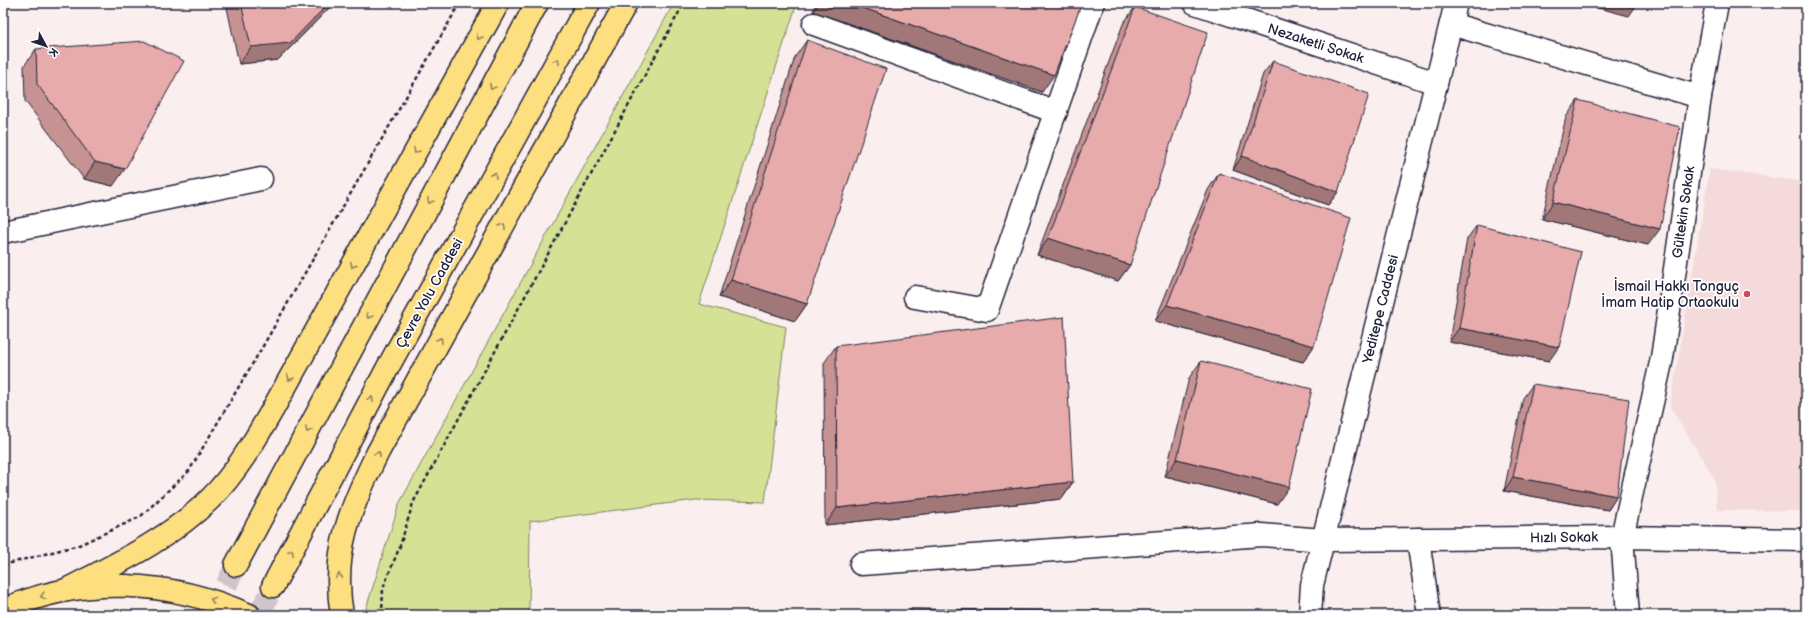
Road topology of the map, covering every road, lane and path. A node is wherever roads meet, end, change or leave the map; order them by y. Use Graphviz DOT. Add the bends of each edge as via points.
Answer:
graph roads {
  1 [pos="460,3"];
  2 [pos="498,3"];
  3 [pos="537,3"];
  4 [pos="589,3"];
  5 [pos="626,3"];
  6 [pos="684,3"];
  7 [pos="1094,3"];
  8 [pos="1195,3"];
  9 [pos="1456,3"];
  10 [pos="1717,3"];
  11 [pos="814,24"];
  12 [pos="1451,24"];
  13 [pos="1436,83"];
  14 [pos="1700,97"];
  15 [pos="1056,112"];
  16 [pos="262,179"];
  17 [pos="3,232"];
  18 [pos="915,297"];
  19 [pos="1622,537"];
  20 [pos="1418,539"];
  21 [pos="1323,540"];
  22 [pos="1806,540"];
  23 [pos="861,564"];
  24 [pos="3,565"];
  25 [pos="236,565"];
  26 [pos="273,586"];
  27 [pos="66,590"];
  28 [pos="3,610"];
  29 [pos="249,615"];
  30 [pos="342,615"];
  31 [pos="382,615"];
  32 [pos="1310,615"];
  33 [pos="1430,615"];
  34 [pos="1628,615"];
  1 -- 24 [label="path" via="189,471 140,517 79,546"];
  2 -- 27 [label="main road, one-way" via="274,407 235,471 209,500 180,524 117,564"];
  3 -- 25 [label="main road, one-way"];
  26 -- 4 [label="main road, Çevre Yolu Caddesi, one-way" via="388,367"];
  30 -- 5 [label="main road, one-way" via="339,570 345,529 358,492"];
  6 -- 31 [label="path" via="412,503 400,546 383,588"];
  7 -- 15 [label="street"];
  8 -- 13 [label="street, Nezaketli Sokak"];
  9 -- 12 [label="street, Yeditepe Caddesi"];
  10 -- 14 [label="street, Gültekin Sokak"];
  11 -- 15 [label="street"];
  12 -- 13 [label="street, Yeditepe Caddesi"];
  12 -- 14 [label="street"];
  13 -- 21 [label="street, Yeditepe Caddesi"];
  14 -- 19 [label="street, Gültekin Sokak" via="1662,358"];
  15 -- 18 [label="street" via="987,310"];
  16 -- 17 [label="street"];
  19 -- 20 [label="street, Hızlı Sokak"];
  19 -- 22 [label="street, Hızlı Sokak"];
  19 -- 34 [label="street, Gültekin Sokak"];
  20 -- 21 [label="street, Hızlı Sokak"];
  20 -- 33 [label="street"];
  21 -- 23 [label="street, Hızlı Sokak" via="1262,535"];
  21 -- 32 [label="street, Yeditepe Caddesi" via="1312,585"];
  27 -- 28 [label="main road, one-way"];
  29 -- 27 [label="main road, one-way" via="195,595 163,588 131,585"];
}
